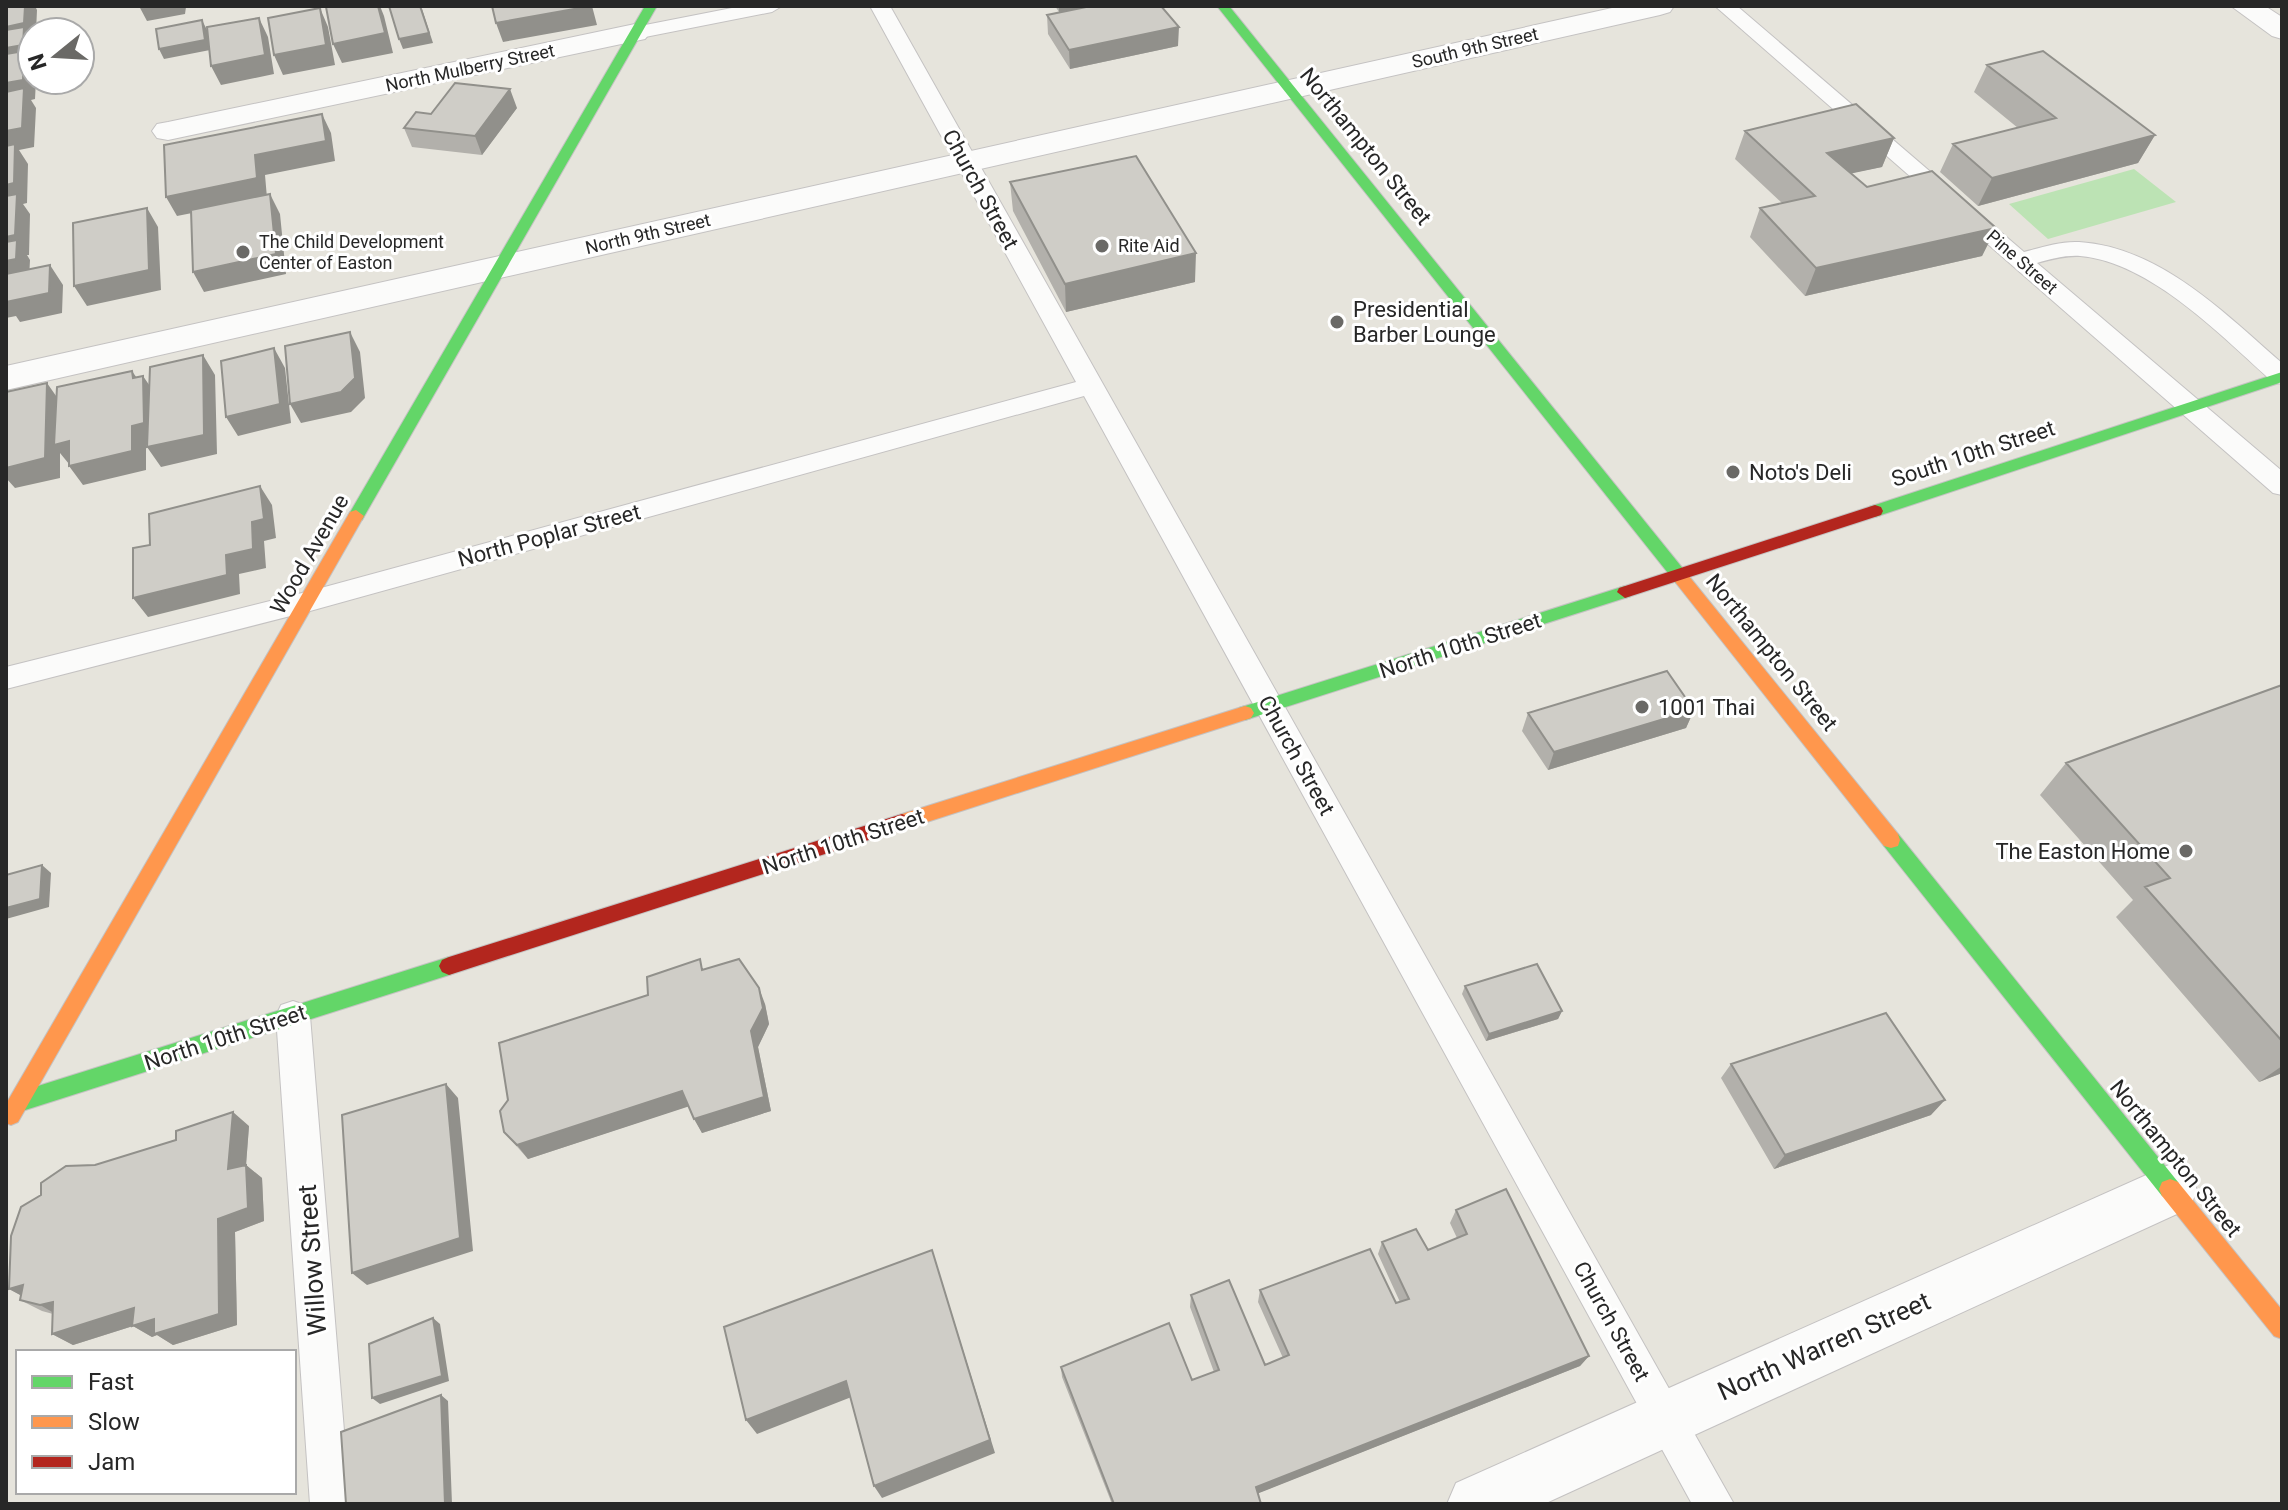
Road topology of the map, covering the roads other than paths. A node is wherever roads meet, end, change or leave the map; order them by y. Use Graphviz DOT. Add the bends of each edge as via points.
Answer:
graph roads {
  1 [pos="651,6"];
  2 [pos="772,6"];
  3 [pos="880,6"];
  4 [pos="1223,6"];
  5 [pos="1660,6"];
  6 [pos="1725,6"];
  7 [pos="2245,6"];
  8 [pos="2282,30"];
  9 [pos="635,33"];
  10 [pos="1290,90"];
  11 [pos="168,131"];
  12 [pos="967,163"];
  13 [pos="2019,260"];
  14 [pos="501,266"];
  15 [pos="2282,376"];
  16 [pos="6,378"];
  17 [pos="1091,386"];
  18 [pos="2190,407"];
  19 [pos="2282,486"];
  20 [pos="1680,575"];
  21 [pos="310,601"];
  22 [pos="6,678"];
  23 [pos="1269,705"];
  24 [pos="293,1016"];
  25 [pos="10,1111"];
  26 [pos="2171,1190"];
  27 [pos="2282,1328"];
  28 [pos="1666,1418"];
  29 [pos="330,1504"];
  30 [pos="1477,1504"];
  31 [pos="1714,1504"];
  1 -- 9 [label="main road, Wood Avenue"];
  2 -- 9 [label="lane, North Mulberry Street"];
  3 -- 12 [label="lane, Church Street"];
  4 -- 10 [label="main road, Northampton Street"];
  5 -- 10 [label="street, South 9th Street"];
  6 -- 13 [label="lane, Pine Street"];
  7 -- 8 [label="street"];
  9 -- 11 [label="street, North Mulberry Street"];
  9 -- 14 [label="main road, Wood Avenue"];
  10 -- 12 [label="street, North 9th Street"];
  10 -- 20 [label="main road, Northampton Street"];
  12 -- 14 [label="street, North 9th Street"];
  12 -- 17 [label="lane, Church Street"];
  13 -- 15 [label="lane" via="2080,249 2115,257 2164,280"];
  13 -- 18 [label="lane, Pine Street"];
  14 -- 16 [label="street, North 9th Street"];
  14 -- 21 [label="main road, Wood Avenue"];
  15 -- 18 [label="main road, South 10th Street"];
  17 -- 21 [label="lane, North Poplar Street"];
  17 -- 23 [label="lane, Church Street"];
  18 -- 19 [label="lane, Pine Street"];
  18 -- 20 [label="main road, South 10th Street"];
  20 -- 23 [label="main road, North 10th Street"];
  20 -- 26 [label="main road, Northampton Street"];
  21 -- 22 [label="lane, North Poplar Street"];
  21 -- 25 [label="main road, Wood Avenue"];
  23 -- 24 [label="main road, North 10th Street"];
  23 -- 28 [label="lane, Church Street"];
  24 -- 25 [label="main road, North 10th Street"];
  24 -- 29 [label="lane, Willow Street"];
  26 -- 27 [label="main road, Northampton Street"];
  26 -- 28 [label="street, North Warren Street"];
  28 -- 30 [label="street, North Warren Street"];
  28 -- 31 [label="lane, Church Street"];
}
